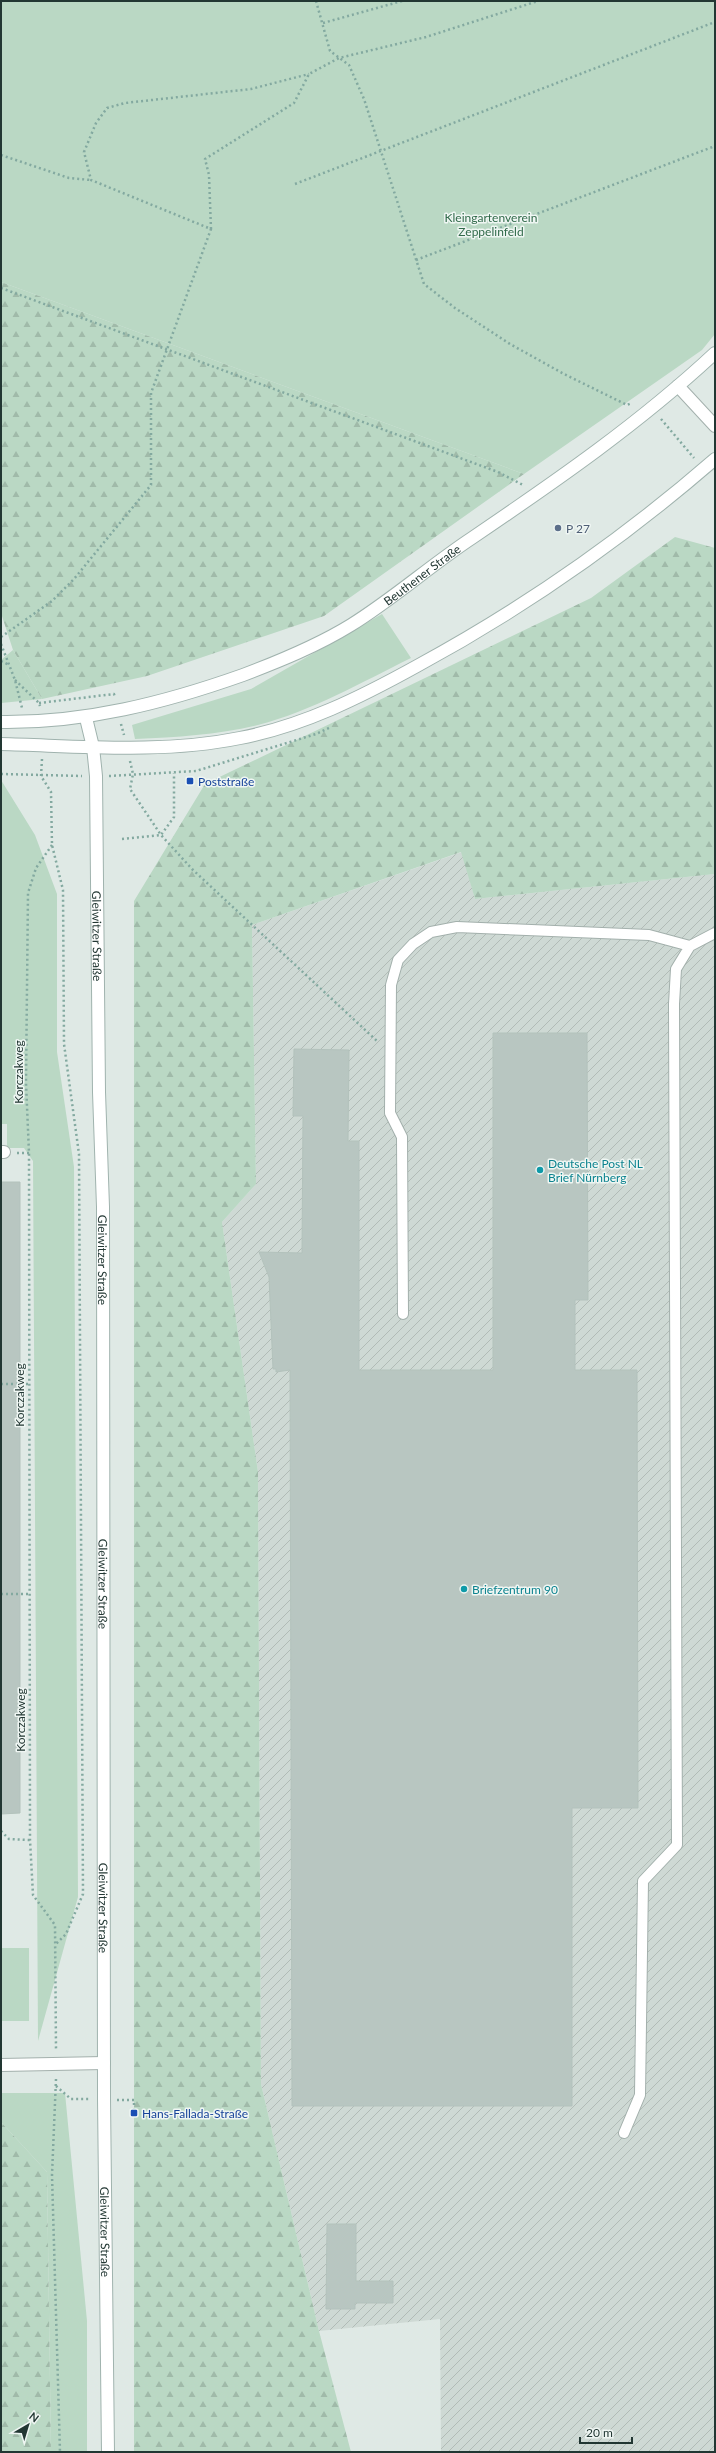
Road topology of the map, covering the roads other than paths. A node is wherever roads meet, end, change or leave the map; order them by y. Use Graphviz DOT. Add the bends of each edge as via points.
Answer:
graph roads {
  1 [pos="715,353"];
  2 [pos="678,386"];
  3 [pos="715,426"];
  4 [pos="715,459"];
  5 [pos="86,718"];
  6 [pos="1,722"];
  7 [pos="1,744"];
  8 [pos="93,747"];
  9 [pos="715,933"];
  10 [pos="690,946"];
  11 [pos="403,1314"];
  12 [pos="104,2064"];
  13 [pos="1,2065"];
  14 [pos="624,2133"];
  15 [pos="108,2452"];
  1 -- 2 [label="main road, Beuthener Straße"];
  2 -- 3 [label="main road"];
  2 -- 5 [label="main road, Beuthener Straße" via="538,493 360,619 310,647 204,688 152,704"];
  4 -- 8 [label="main road" via="619,537 538,594 456,644 350,700 285,726 226,741 170,747"];
  5 -- 6 [label="main road, Beuthener Straße"];
  5 -- 8 [label="main road, Gleiwitzer Straße"];
  7 -- 8 [label="main road"];
  8 -- 12 [label="main road, Gleiwitzer Straße" via="96,783 99,1092 104,1207"];
  9 -- 10 [label="lane"];
  10 -- 11 [label="lane" via="649,935 457,927 431,932 413,944 398,960 391,986 390,1113 402,1137"];
  10 -- 14 [label="lane" via="676,969 674,1004 677,1845 643,1881 640,2095"];
  12 -- 13 [label="main road"];
  12 -- 15 [label="main road, Gleiwitzer Straße"];
}
